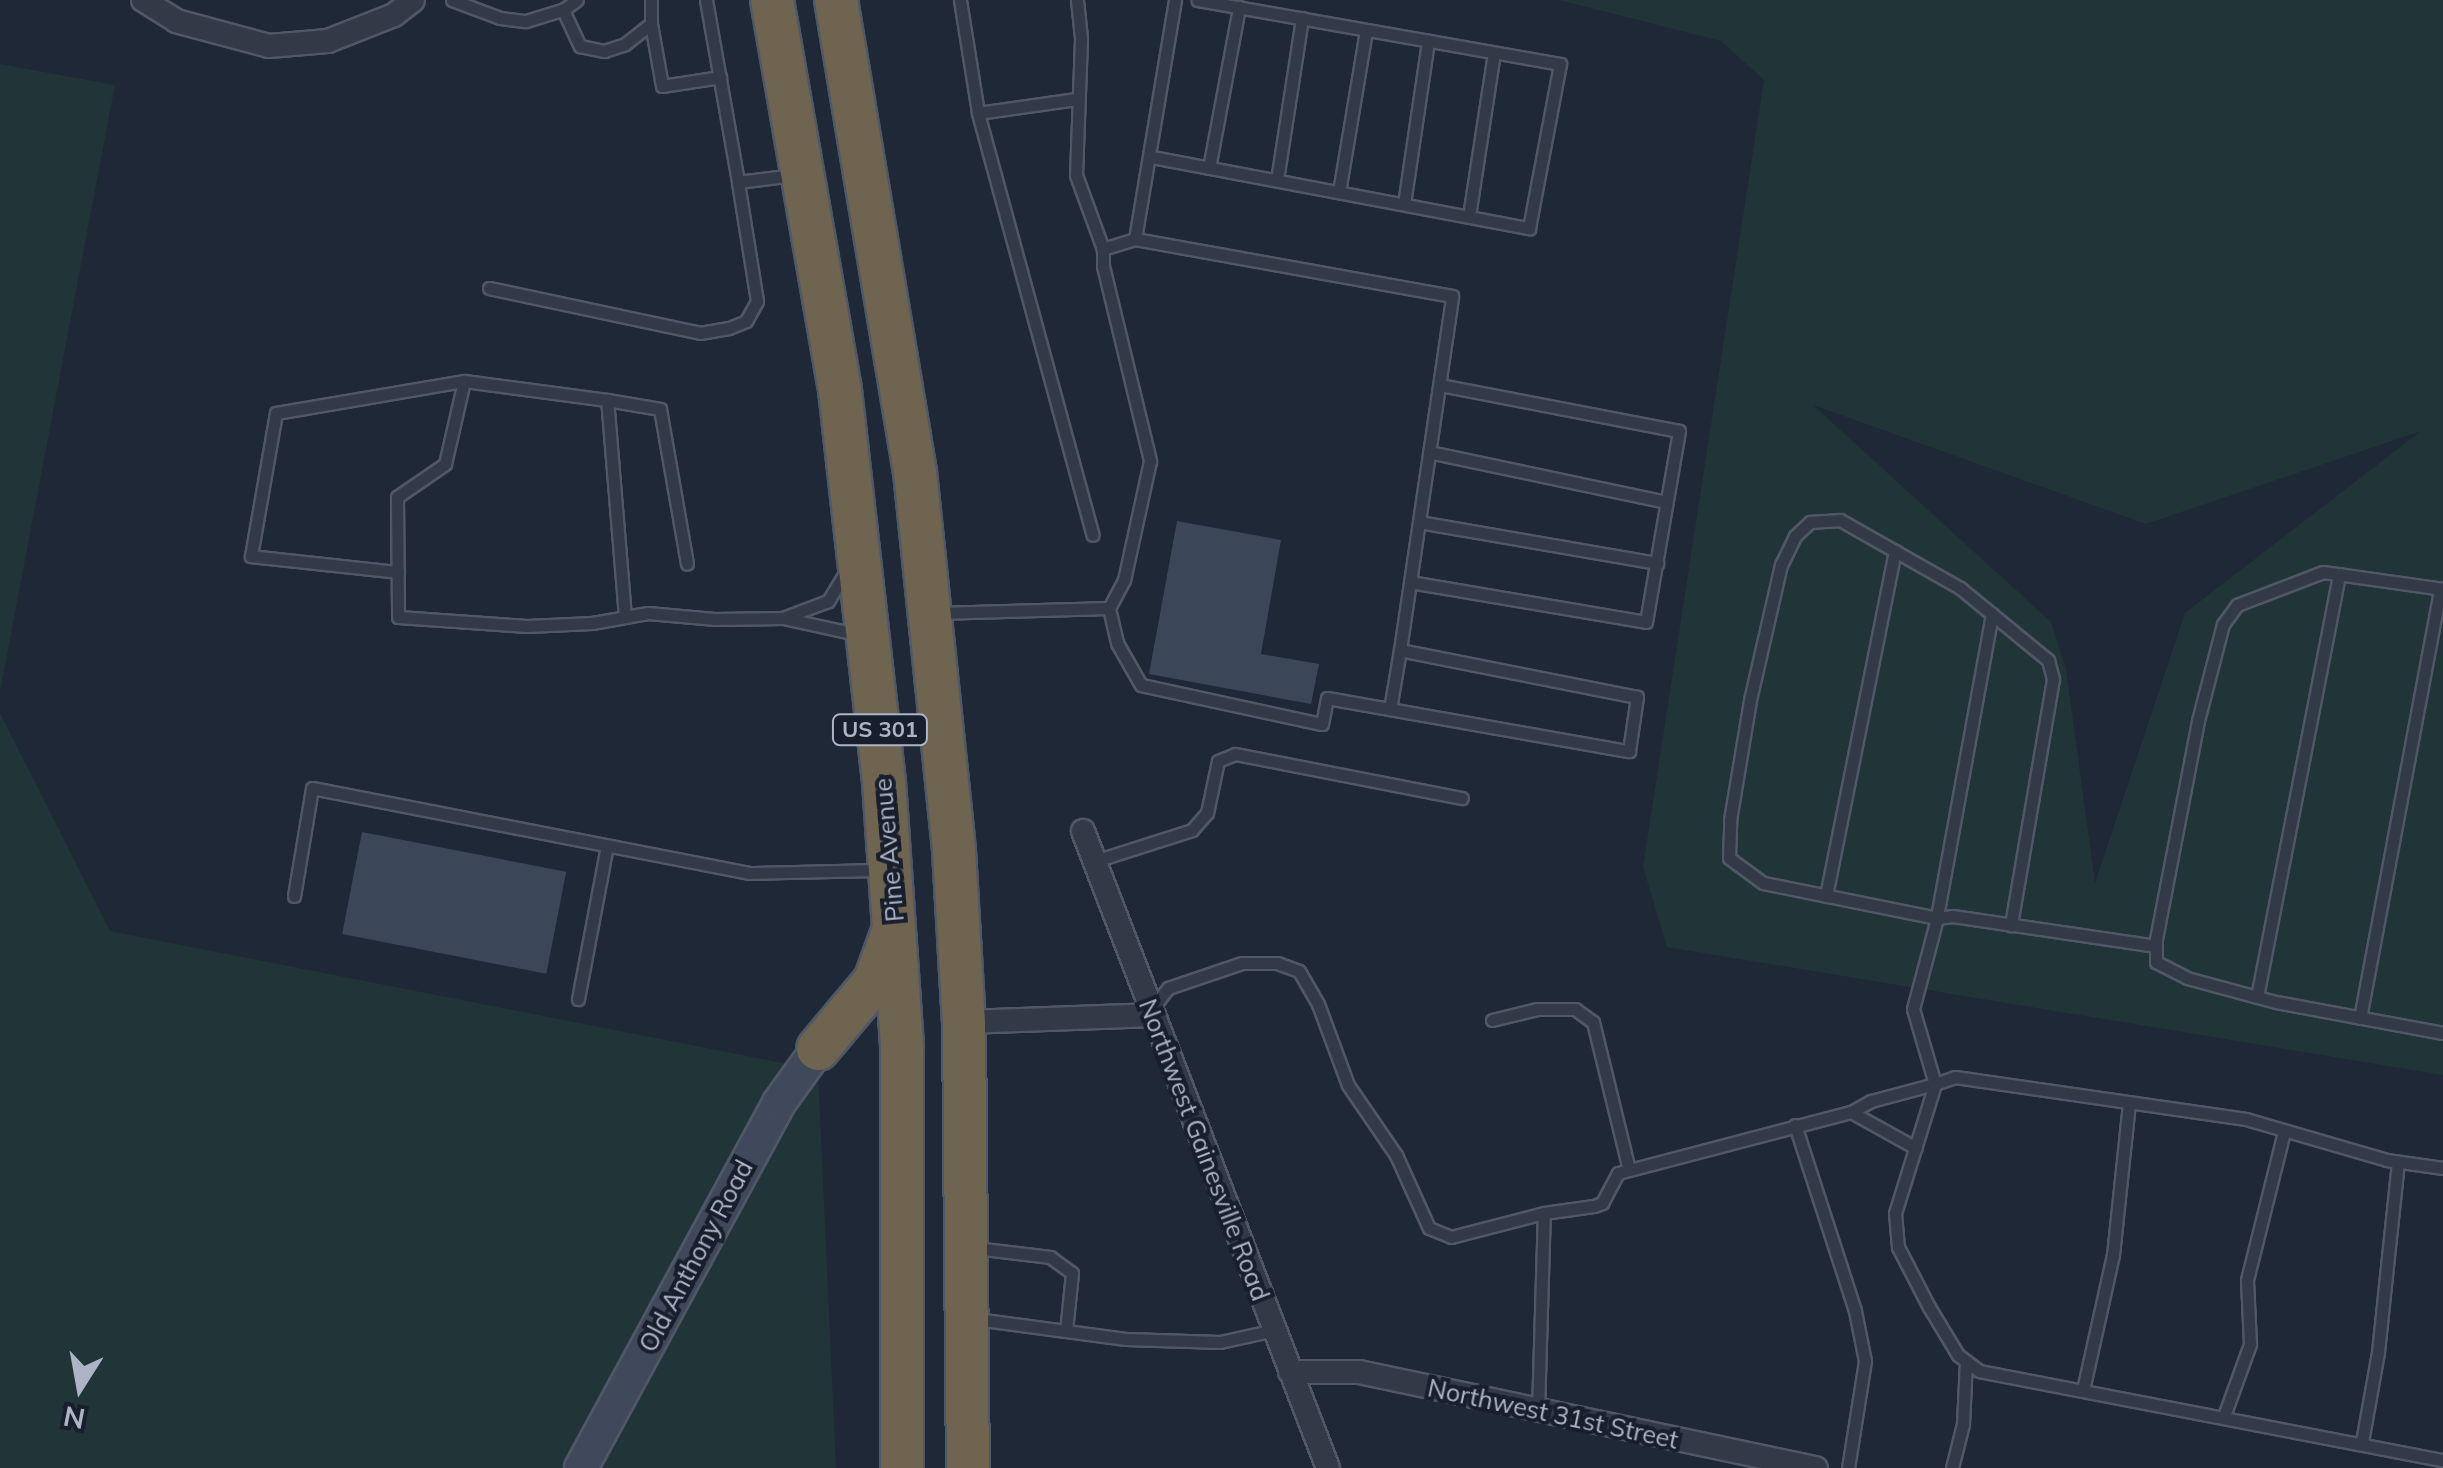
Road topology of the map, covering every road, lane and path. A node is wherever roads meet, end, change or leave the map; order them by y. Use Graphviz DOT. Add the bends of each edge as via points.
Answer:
graph roads {
  1 [pos="142,0"];
  2 [pos="413,0"];
  3 [pos="452,0"];
  4 [pos="577,0"];
  5 [pos="651,0"];
  6 [pos="706,0"];
  7 [pos="772,0"];
  8 [pos="836,0"];
  9 [pos="960,0"];
  10 [pos="1078,0"];
  11 [pos="1175,0"];
  12 [pos="1198,0"];
  13 [pos="1239,7"];
  14 [pos="563,10"];
  15 [pos="1302,18"];
  16 [pos="651,24"];
  17 [pos="1366,30"];
  18 [pos="1428,41"];
  19 [pos="1494,53"];
  20 [pos="720,77"];
  21 [pos="1076,98"];
  22 [pos="978,112"];
  23 [pos="1152,157"];
  24 [pos="1210,168"];
  25 [pos="803,174"];
  26 [pos="1277,180"];
  27 [pos="738,182"];
  28 [pos="1339,192"];
  29 [pos="1404,204"];
  30 [pos="1469,216"];
  31 [pos="1135,240"];
  32 [pos="1104,249"];
  33 [pos="820,276"];
  34 [pos="488,288"];
  35 [pos="464,381"];
  36 [pos="1439,385"];
  37 [pos="607,400"];
  38 [pos="1429,452"];
  39 [pos="1666,502"];
  40 [pos="1419,522"];
  41 [pos="859,535"];
  42 [pos="1093,535"];
  43 [pos="1895,552"];
  44 [pos="1657,563"];
  45 [pos="687,564"];
  46 [pos="398,572"];
  47 [pos="2339,574"];
  48 [pos="1410,582"];
  49 [pos="2442,589"];
  50 [pos="1109,608"];
  51 [pos="933,613"];
  52 [pos="1992,614"];
  53 [pos="624,617"];
  54 [pos="783,618"];
  55 [pos="871,639"];
  56 [pos="1400,650"];
  57 [pos="1390,709"];
  58 [pos="1462,798"];
  59 [pos="1083,831"];
  60 [pos="607,846"];
  61 [pos="954,851"];
  62 [pos="1095,861"];
  63 [pos="891,870"];
  64 [pos="294,896"];
  65 [pos="1826,896"];
  66 [pos="1936,918"];
  67 [pos="896,924"];
  68 [pos="2011,924"];
  69 [pos="2156,946"];
  70 [pos="2258,997"];
  71 [pos="578,999"];
  72 [pos="1150,1015"];
  73 [pos="2360,1018"];
  74 [pos="1492,1020"];
  75 [pos="964,1022"];
  76 [pos="2443,1033"];
  77 [pos="902,1048"];
  78 [pos="818,1050"];
  79 [pos="1935,1084"];
  80 [pos="2129,1104"];
  81 [pos="1851,1112"];
  82 [pos="1795,1125"];
  83 [pos="2284,1132"];
  84 [pos="1916,1148"];
  85 [pos="2398,1162"];
  86 [pos="2443,1168"];
  87 [pos="1629,1170"];
  88 [pos="1544,1212"];
  89 [pos="968,1248"];
  90 [pos="969,1318"];
  91 [pos="1274,1330"];
  92 [pos="1066,1331"];
  93 [pos="1966,1362"];
  94 [pos="1290,1372"];
  95 [pos="2083,1390"];
  96 [pos="1538,1411"];
  97 [pos="2224,1416"];
  98 [pos="2362,1442"];
  99 [pos="2443,1460"];
  100 [pos="581,1468"];
  101 [pos="902,1468"];
  102 [pos="968,1468"];
  103 [pos="1328,1468"];
  104 [pos="1816,1468"];
  105 [pos="1848,1468"];
  106 [pos="1952,1468"];
  1 -- 2 [label="street" via="176,22 270,46 328,41 394,15"];
  3 -- 14 [label="lane" via="526,21"];
  4 -- 14 [label="lane"];
  5 -- 16 [label="lane"];
  6 -- 20 [label="lane"];
  7 -- 25 [label="highway, Pine Avenue / US 301"];
  8 -- 51 [label="highway, US 301" via="897,350"];
  9 -- 22 [label="lane"];
  10 -- 21 [label="lane"];
  11 -- 23 [label="lane"];
  12 -- 13 [label="lane"];
  13 -- 15 [label="lane"];
  13 -- 24 [label="lane"];
  14 -- 16 [label="lane" via="580,46 604,52"];
  15 -- 17 [label="lane"];
  15 -- 26 [label="lane"];
  16 -- 20 [label="lane" via="662,86"];
  17 -- 18 [label="lane"];
  17 -- 28 [label="lane"];
  18 -- 19 [label="lane"];
  18 -- 29 [label="lane"];
  19 -- 30 [label="lane"];
  19 -- 30 [label="lane" via="1560,64 1529,228"];
  20 -- 27 [label="lane"];
  21 -- 22 [label="lane"];
  21 -- 32 [label="lane" via="1076,175"];
  22 -- 42 [label="lane"];
  23 -- 24 [label="lane"];
  23 -- 31 [label="lane"];
  24 -- 26 [label="lane"];
  25 -- 27 [label="lane"];
  25 -- 33 [label="highway, Pine Avenue / US 301"];
  26 -- 28 [label="lane"];
  27 -- 34 [label="lane" via="757,301 746,320 730,328 700,333"];
  28 -- 29 [label="lane"];
  29 -- 30 [label="lane"];
  31 -- 32 [label="lane"];
  31 -- 36 [label="lane" via="1452,296"];
  32 -- 50 [label="lane" via="1150,460 1124,580"];
  33 -- 41 [label="highway, Pine Avenue / US 301"];
  33 -- 51 [label="highway" via="850,321 888,579 905,602"];
  35 -- 37 [label="lane"];
  35 -- 46 [label="lane" via="445,464 397,497"];
  35 -- 46 [label="lane" via="276,413 250,556"];
  36 -- 38 [label="lane"];
  36 -- 39 [label="lane" via="1678,431"];
  37 -- 45 [label="lane" via="660,409"];
  37 -- 53 [label="lane"];
  38 -- 39 [label="lane"];
  38 -- 40 [label="lane"];
  39 -- 44 [label="lane"];
  40 -- 44 [label="lane"];
  40 -- 48 [label="lane"];
  41 -- 54 [label="lane" via="828,601"];
  41 -- 55 [label="highway, Pine Avenue / US 301"];
  43 -- 52 [label="lane"];
  43 -- 65 [label="lane"];
  43 -- 65 [label="lane" via="1840,520 1810,522 1794,536 1781,565 1750,700 1728,858 1762,883"];
  44 -- 48 [label="lane" via="1646,622"];
  46 -- 53 [label="lane" via="398,617 527,626"];
  47 -- 49 [label="lane"];
  47 -- 69 [label="lane" via="2323,572 2236,606 2224,624 2198,722"];
  47 -- 70 [label="lane"];
  48 -- 56 [label="lane"];
  49 -- 73 [label="lane"];
  50 -- 51 [label="lane"];
  50 -- 57 [label="lane" via="1117,643 1141,685 1322,724 1328,698"];
  51 -- 61 [label="highway, US 301"];
  52 -- 66 [label="lane"];
  52 -- 68 [label="lane" via="2048,660 2052,679"];
  53 -- 54 [label="lane"];
  54 -- 55 [label="lane"];
  55 -- 61 [label="highway" via="904,642 920,667 930,818 939,840"];
  55 -- 63 [label="highway, Pine Avenue / US 301"];
  56 -- 57 [label="lane"];
  56 -- 57 [label="lane" via="1638,698 1629,750"];
  58 -- 62 [label="lane" via="1235,754 1218,762 1208,813 1192,830"];
  59 -- 62 [label="street, Northwest Gainesville Road"];
  60 -- 63 [label="lane" via="748,873"];
  60 -- 64 [label="lane" via="312,788"];
  60 -- 71 [label="lane"];
  61 -- 75 [label="highway, US 301"];
  62 -- 72 [label="street, Northwest Gainesville Road"];
  63 -- 67 [label="highway, Pine Avenue / US 301"];
  65 -- 66 [label="lane"];
  66 -- 68 [label="lane"];
  66 -- 79 [label="lane" via="1913,1009"];
  67 -- 75 [label="highway" via="917,984 940,1012"];
  67 -- 77 [label="highway, Pine Avenue / US 301"];
  67 -- 78 [label="highway" via="875,981"];
  68 -- 69 [label="lane"];
  69 -- 70 [label="lane" via="2156,962 2187,978"];
  70 -- 73 [label="lane"];
  72 -- 75 [label="street"];
  72 -- 88 [label="lane" via="1162,991 1184,982 1242,963 1288,966 1308,985 1348,1085 1396,1154 1429,1228 1451,1237"];
  72 -- 91 [label="street, Northwest Gainesville Road"];
  73 -- 76 [label="lane"];
  74 -- 87 [label="lane" via="1537,1009 1576,1009 1593,1022"];
  75 -- 89 [label="highway, US 301"];
  77 -- 78 [label="highway" via="858,1032"];
  77 -- 101 [label="highway, Pine Avenue / US 301"];
  78 -- 100 [label="street, Old Anthony Road" via="779,1103"];
  79 -- 80 [label="lane" via="1955,1077"];
  79 -- 81 [label="lane"];
  79 -- 84 [label="lane"];
  80 -- 83 [label="lane" via="2246,1119"];
  80 -- 95 [label="lane" via="2113,1254"];
  81 -- 82 [label="lane"];
  81 -- 84 [label="lane"];
  82 -- 87 [label="lane"];
  82 -- 105 [label="lane" via="1865,1361"];
  83 -- 85 [label="lane"];
  83 -- 97 [label="lane" via="2247,1280 2250,1344"];
  84 -- 93 [label="lane" via="1895,1212 1898,1247"];
  85 -- 86 [label="lane"];
  85 -- 98 [label="lane"];
  87 -- 88 [label="lane" via="1613,1177 1602,1203"];
  88 -- 96 [label="lane"];
  89 -- 90 [label="highway, US 301"];
  89 -- 92 [label="lane" via="1050,1258 1072,1273"];
  90 -- 92 [label="lane"];
  90 -- 102 [label="highway, US 301"];
  91 -- 92 [label="lane" via="1220,1342"];
  91 -- 94 [label="street, Northwest Gainesville Road"];
  93 -- 95 [label="lane" via="1979,1371"];
  93 -- 106 [label="lane" via="1963,1424"];
  94 -- 96 [label="street, Northwest 31st Street" via="1359,1372"];
  94 -- 103 [label="street, Northwest Gainesville Road"];
  95 -- 97 [label="lane"];
  96 -- 104 [label="street, Northwest 31st Street"];
  97 -- 98 [label="lane"];
  98 -- 99 [label="lane"];
}
